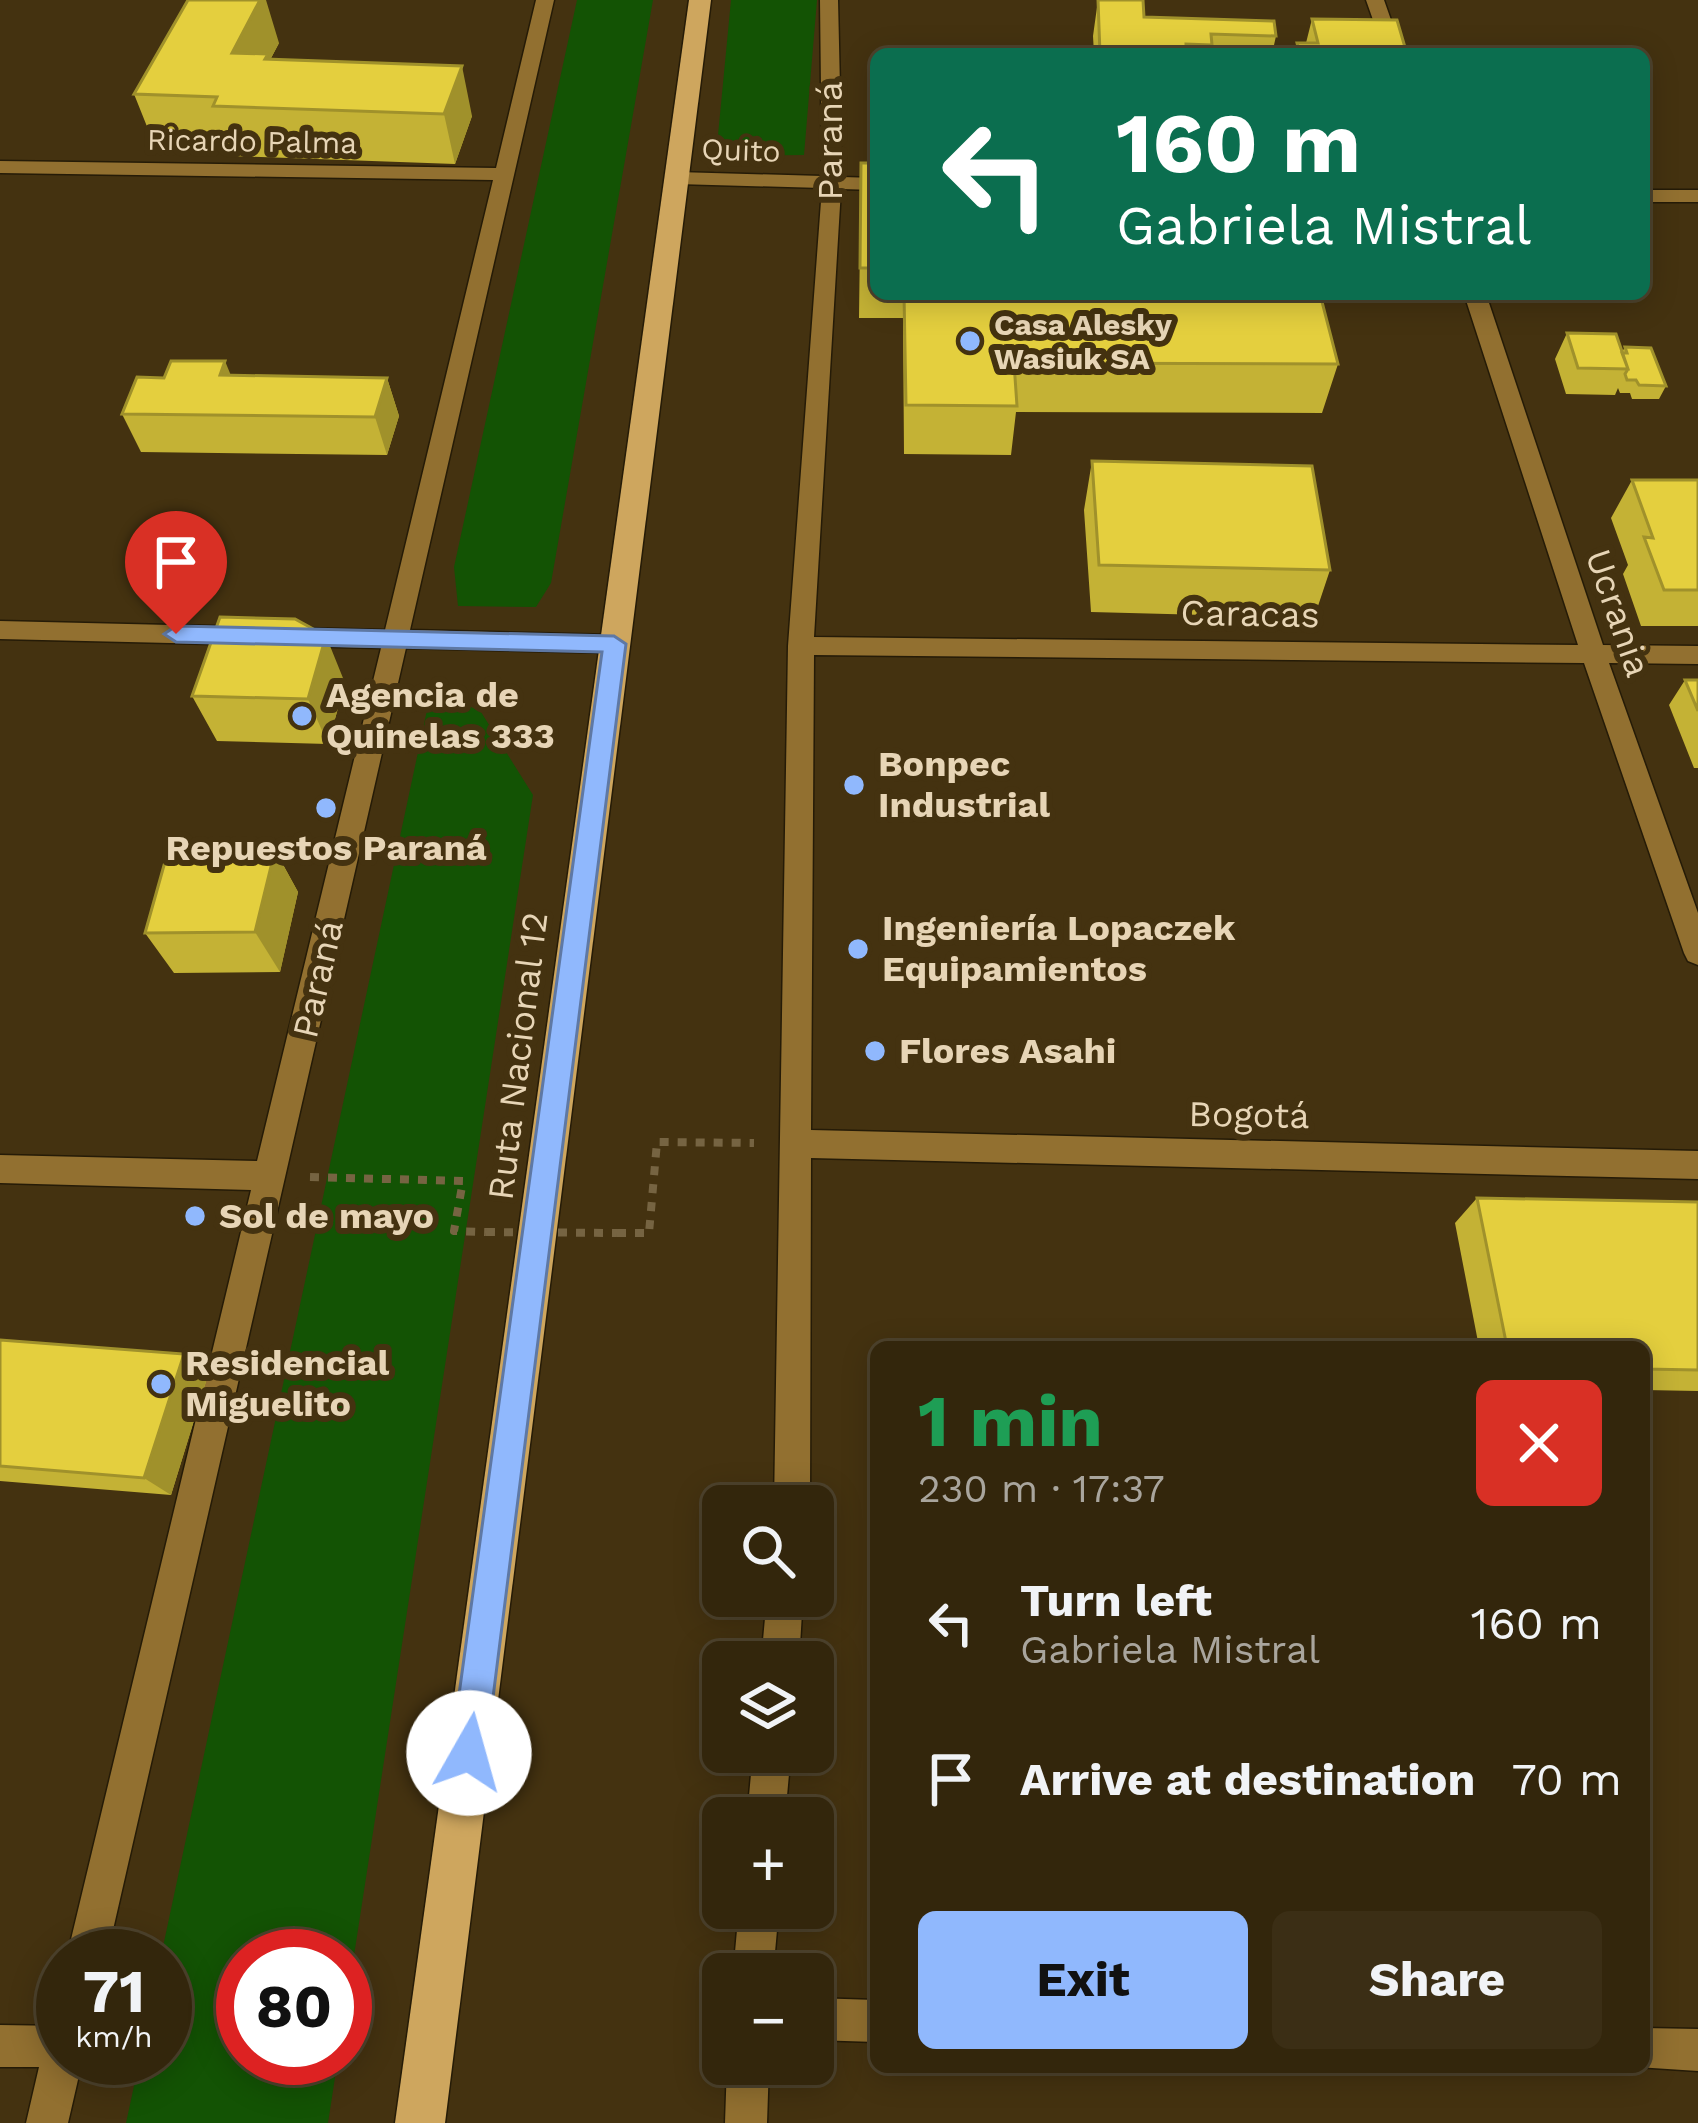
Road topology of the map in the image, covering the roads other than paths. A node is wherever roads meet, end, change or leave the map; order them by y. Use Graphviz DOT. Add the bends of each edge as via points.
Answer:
graph roads {
  1 [pos="545,0"];
  2 [pos="700,0"];
  3 [pos="829,0"];
  4 [pos="1375,0"];
  5 [pos="1392,48"];
  6 [pos="0,167"];
  7 [pos="502,174"];
  8 [pos="677,178"];
  9 [pos="832,183"];
  10 [pos="870,184"];
  11 [pos="1650,196"];
  12 [pos="1698,196"];
  13 [pos="1477,300"];
  14 [pos="0,630"];
  15 [pos="395,640"];
  16 [pos="614,644"];
  17 [pos="801,646"];
  18 [pos="1593,653"];
  19 [pos="1698,655"];
  20 [pos="1698,953"];
  21 [pos="798,1144"];
  22 [pos="1698,1165"];
  23 [pos="0,1168"];
  24 [pos="273,1176"];
  25 [pos="792,1485"];
  26 [pos="93,1929"];
  27 [pos="834,2020"];
  28 [pos="870,2021"];
  29 [pos="0,2046"];
  30 [pos="36,2049"];
  31 [pos="1650,2049"];
  32 [pos="1698,2050"];
  33 [pos="55,2085"];
  34 [pos="747,2085"];
  35 [pos="47,2123"];
  36 [pos="420,2123"];
  37 [pos="746,2123"];
  1 -- 7 [label="street, Paraná"];
  2 -- 8 [label="highway, Ruta Nacional 12"];
  3 -- 9 [label="street, Paraná"];
  4 -- 5 [label="street"];
  6 -- 7 [label="street, Ricardo Palma"];
  7 -- 15 [label="street, Paraná"];
  8 -- 9 [label="street, Quito"];
  8 -- 16 [label="highway, Ruta Nacional 12"];
  9 -- 10 [label="street, Quito"];
  9 -- 17 [label="street, Paraná"];
  11 -- 12 [label="street"];
  13 -- 18 [label="street, Ucrania"];
  14 -- 15 [label="street"];
  15 -- 16 [label="street"];
  15 -- 24 [label="street, Paraná"];
  16 -- 36 [label="highway, Ruta Nacional 12"];
  17 -- 18 [label="street, Caracas"];
  17 -- 21 [label="street, Paraná"];
  18 -- 19 [label="street, Caracas"];
  18 -- 20 [label="street, Ucrania"];
  21 -- 22 [label="street, Bogotá"];
  21 -- 25 [label="street, Paraná"];
  23 -- 24 [label="street"];
  24 -- 26 [label="street, Paraná"];
  27 -- 28 [label="street"];
  29 -- 30 [label="street"];
  31 -- 32 [label="street"];
  33 -- 35 [label="street"];
  34 -- 37 [label="street"];
}
